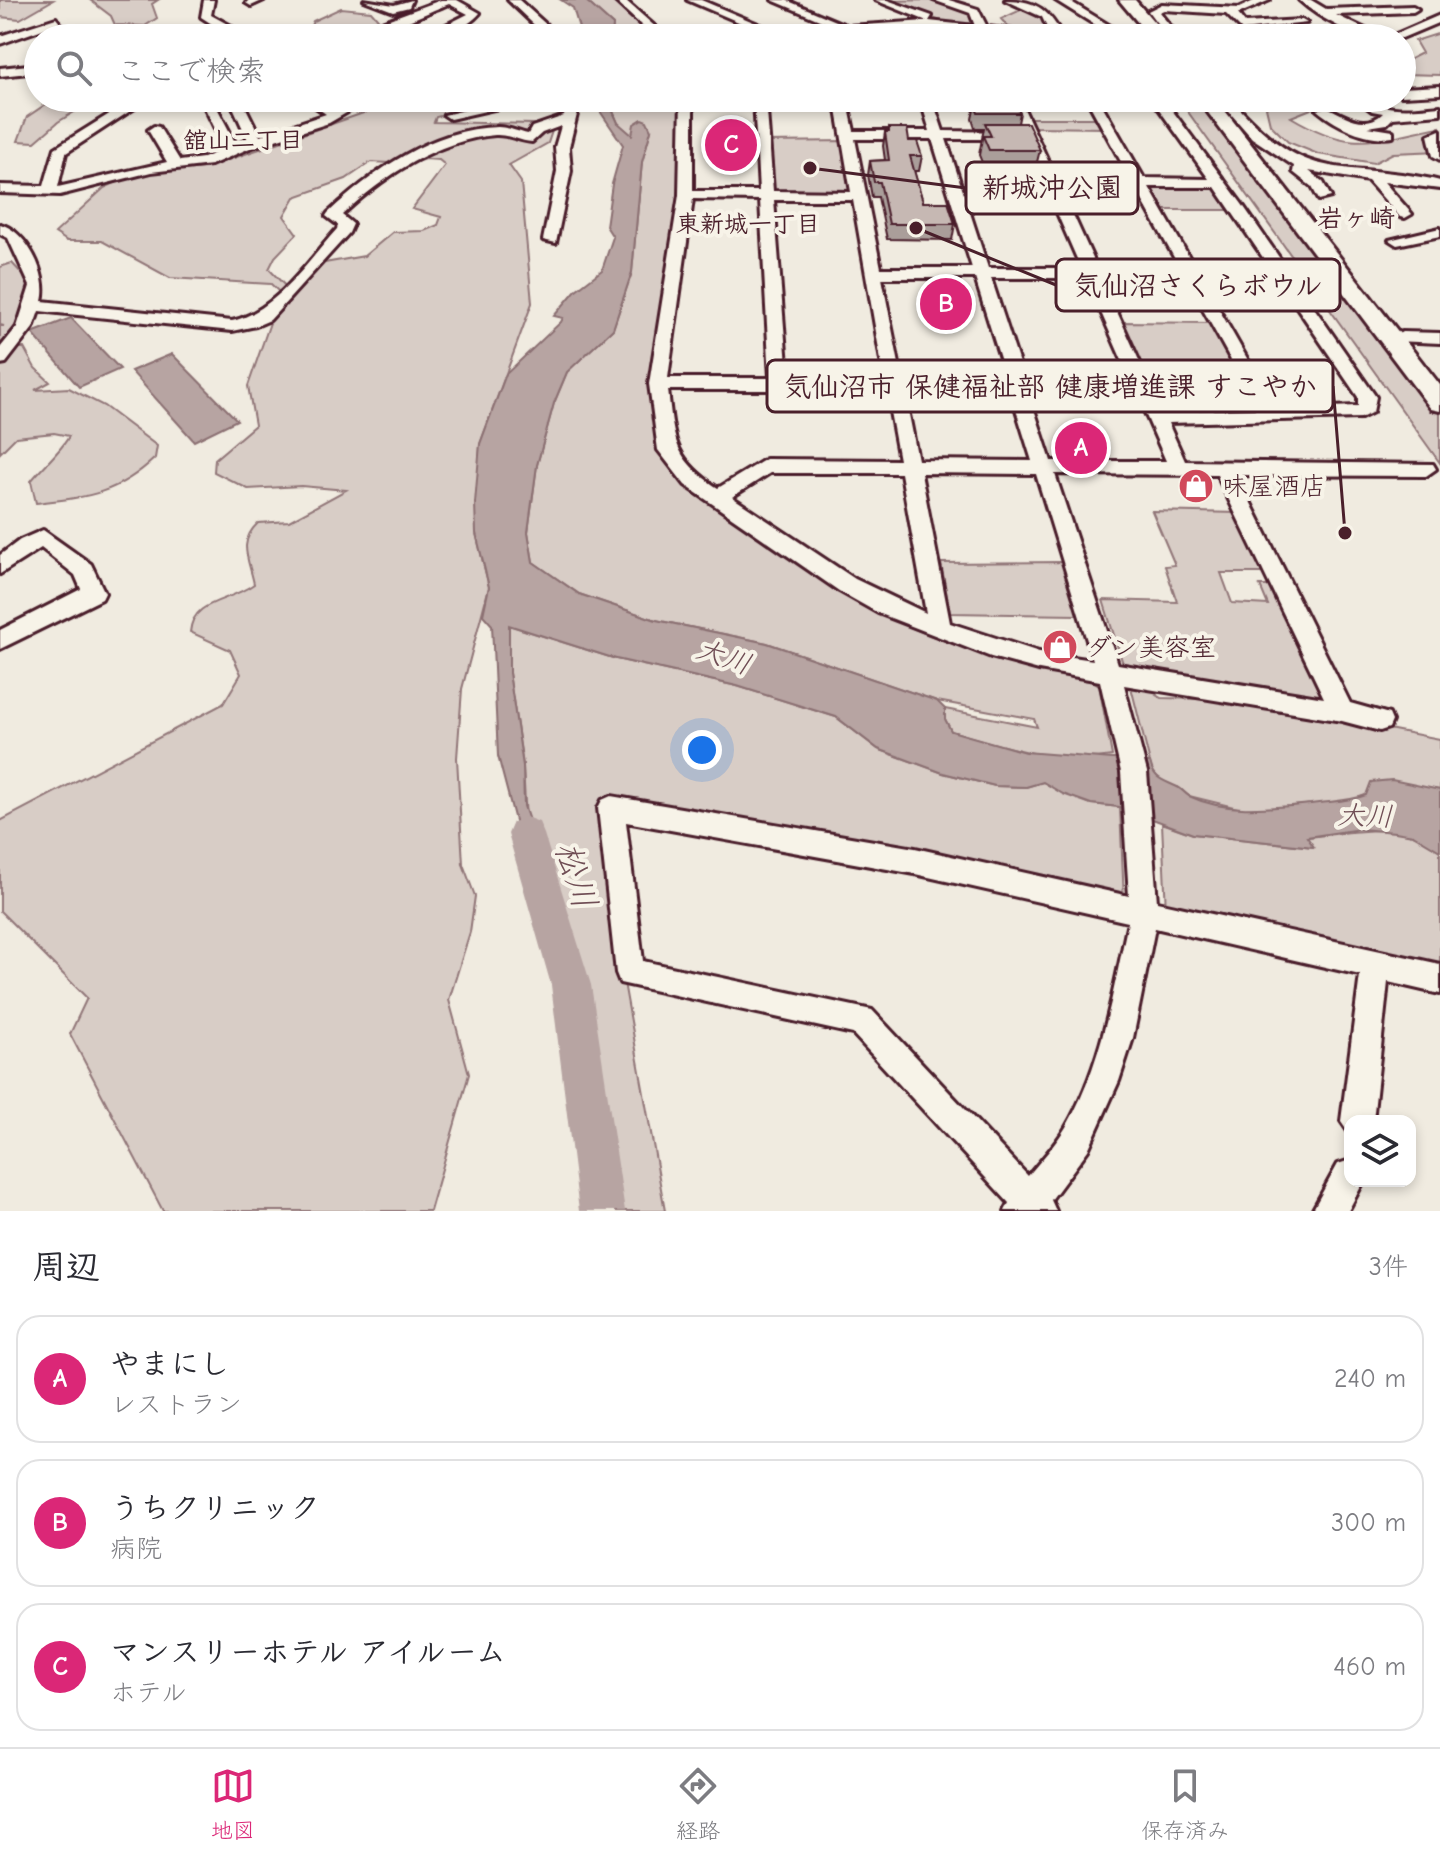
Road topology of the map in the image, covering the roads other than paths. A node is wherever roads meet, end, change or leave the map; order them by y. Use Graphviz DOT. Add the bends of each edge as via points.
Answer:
graph roads {
  1 [pos="209,0"];
  2 [pos="369,0"];
  3 [pos="407,0"];
  4 [pos="513,0"];
  5 [pos="692,0"];
  6 [pos="777,0"];
  7 [pos="880,0"];
  8 [pos="938,0"];
  9 [pos="1010,0"];
  10 [pos="1060,0"];
  11 [pos="1127,0"];
  12 [pos="1265,0"];
  13 [pos="1304,0"];
  14 [pos="1397,0"];
  15 [pos="448,1"];
  16 [pos="626,1"];
  17 [pos="462,7"];
  18 [pos="1413,9"];
  19 [pos="1229,10"];
  20 [pos="1324,12"];
  21 [pos="428,19"];
  22 [pos="1095,19"];
  23 [pos="1438,19"];
  24 [pos="56,21"];
  25 [pos="1302,23"];
  26 [pos="46,24"];
  27 [pos="219,24"];
  28 [pos="386,24"];
  29 [pos="459,24"];
  30 [pos="540,24"];
  31 [pos="648,24"];
  32 [pos="751,24"];
  33 [pos="836,24"];
  34 [pos="941,24"];
  35 [pos="980,24"];
  36 [pos="1050,24"];
  37 [pos="1103,24"];
  38 [pos="1109,24"];
  39 [pos="1159,24"];
  40 [pos="1164,24"];
  41 [pos="1240,24"];
  42 [pos="1287,24"];
  43 [pos="1349,24"];
  44 [pos="1416,28"];
  45 [pos="24,30"];
  46 [pos="0,41"];
  47 [pos="24,69"];
  48 [pos="0,72"];
  49 [pos="1437,88"];
  50 [pos="1416,93"];
  51 [pos="1416,97"];
  52 [pos="1440,100"];
  53 [pos="1416,101"];
  54 [pos="1434,110"];
  55 [pos="122,112"];
  56 [pos="213,112"];
  57 [pos="242,112"];
  58 [pos="332,112"];
  59 [pos="340,112"];
  60 [pos="465,112"];
  61 [pos="567,112"];
  62 [pos="571,112"];
  63 [pos="687,112"];
  64 [pos="761,112"];
  65 [pos="844,112"];
  66 [pos="931,112"];
  67 [pos="1019,112"];
  68 [pos="1100,112"];
  69 [pos="1167,112"];
  70 [pos="1216,112"];
  71 [pos="1237,112"];
  72 [pos="1359,112"];
  73 [pos="1381,112"];
  74 [pos="1404,112"];
  75 [pos="336,114"];
  76 [pos="1389,114"];
  77 [pos="450,115"];
  78 [pos="1339,118"];
  79 [pos="1315,127"];
  80 [pos="154,130"];
  81 [pos="1388,134"];
  82 [pos="1440,134"];
  83 [pos="850,135"];
  84 [pos="940,135"];
  85 [pos="1029,135"];
  86 [pos="256,142"];
  87 [pos="233,151"];
  88 [pos="1248,157"];
  89 [pos="1440,159"];
  90 [pos="1287,160"];
  91 [pos="177,167"];
  92 [pos="1372,177"];
  93 [pos="1051,182"];
  94 [pos="1138,182"];
  95 [pos="1433,182"];
  96 [pos="1219,183"];
  97 [pos="0,189"];
  98 [pos="50,191"];
  99 [pos="686,195"];
  100 [pos="766,195"];
  101 [pos="860,196"];
  102 [pos="1324,197"];
  103 [pos="1405,214"];
  104 [pos="0,228"];
  105 [pos="1440,232"];
  106 [pos="551,240"];
  107 [pos="1397,240"];
  108 [pos="874,273"];
  109 [pos="983,273"];
  110 [pos="1090,273"];
  111 [pos="33,305"];
  112 [pos="1402,337"];
  113 [pos="1440,338"];
  114 [pos="0,359"];
  115 [pos="779,382"];
  116 [pos="658,384"];
  117 [pos="893,384"];
  118 [pos="1440,403"];
  119 [pos="1270,414"];
  120 [pos="1153,417"];
  121 [pos="910,464"];
  122 [pos="1043,467"];
  123 [pos="1224,468"];
  124 [pos="1179,469"];
  125 [pos="1426,469"];
  126 [pos="717,498"];
  127 [pos="0,566"];
  128 [pos="940,629"];
  129 [pos="0,640"];
  130 [pos="1112,684"];
  131 [pos="1342,711"];
  132 [pos="1380,721"];
  133 [pos="1143,899"];
  134 [pos="1375,967"];
  135 [pos="1440,979"];
  136 [pos="1358,1115"];
  137 [pos="1344,1186"];
  138 [pos="1030,1207"];
  139 [pos="1329,1211"];
  1 -- 27 [label="street" via="206,17"];
  2 -- 3 [label="street" via="393,8"];
  4 -- 30 [label="street"];
  5 -- 32 [label="street"];
  6 -- 33 [label="street"];
  7 -- 34 [label="street"];
  8 -- 35 [label="street" via="974,11"];
  9 -- 36 [label="street" via="1046,15"];
  10 -- 22 [label="street"];
  11 -- 39 [label="highway"];
  12 -- 19 [label="street"];
  13 -- 20 [label="street"];
  14 -- 18 [label="street"];
  15 -- 17 [label="street"];
  15 -- 28 [label="street"];
  16 -- 31 [label="street"];
  17 -- 21 [label="street"];
  17 -- 29 [label="street" via="475,13"];
  18 -- 20 [label="street"];
  18 -- 23 [label="street"];
  19 -- 40 [label="street" via="1153,11"];
  19 -- 41 [label="street"];
  20 -- 43 [label="street"];
  22 -- 37 [label="street"];
  22 -- 38 [label="street"];
  23 -- 44 [label="street"];
  24 -- 26 [label="street"];
  25 -- 42 [label="street"];
  45 -- 46 [label="street"];
  47 -- 48 [label="street"];
  49 -- 50 [label="street"];
  51 -- 52 [label="street"];
  53 -- 54 [label="street"];
  55 -- 98 [label="street" via="60,151"];
  56 -- 87 [label="street"];
  57 -- 86 [label="street"];
  58 -- 75 [label="street"];
  59 -- 75 [label="street"];
  60 -- 77 [label="street"];
  61 -- 111 [label="street" via="532,138 501,131 468,135 420,151 333,216 346,224 344,230 264,316 250,322 232,326"];
  62 -- 106 [label="street"];
  63 -- 99 [label="street"];
  64 -- 100 [label="street"];
  65 -- 83 [label="street"];
  66 -- 84 [label="street"];
  67 -- 85 [label="street"];
  68 -- 94 [label="street"];
  69 -- 96 [label="street"];
  70 -- 88 [label="highway"];
  71 -- 90 [label="street"];
  72 -- 78 [label="street"];
  73 -- 76 [label="street"];
  74 -- 76 [label="street"];
  75 -- 86 [label="street"];
  76 -- 78 [label="street" via="1382,121"];
  78 -- 79 [label="street"];
  78 -- 81 [label="street" via="1370,133"];
  80 -- 91 [label="street"];
  82 -- 89 [label="street" via="1435,135"];
  83 -- 84 [label="street"];
  83 -- 101 [label="street"];
  84 -- 85 [label="street"];
  84 -- 109 [label="street"];
  85 -- 93 [label="street"];
  86 -- 87 [label="street"];
  87 -- 91 [label="street"];
  88 -- 90 [label="highway"];
  88 -- 118 [label="highway"];
  89 -- 95 [label="street"];
  90 -- 92 [label="street" via="1311,170"];
  90 -- 102 [label="street" via="1318,185"];
  91 -- 98 [label="street"];
  92 -- 95 [label="street"];
  92 -- 103 [label="street"];
  93 -- 94 [label="street"];
  93 -- 110 [label="street"];
  94 -- 96 [label="street"];
  94 -- 119 [label="street"];
  96 -- 119 [label="street" via="1367,397 1367,408 1361,412"];
  97 -- 98 [label="street"];
  99 -- 100 [label="street"];
  99 -- 116 [label="street"];
  100 -- 101 [label="street"];
  100 -- 115 [label="street"];
  101 -- 108 [label="street"];
  104 -- 111 [label="street" via="14,235 38,286"];
  105 -- 107 [label="street"];
  108 -- 109 [label="street"];
  108 -- 117 [label="street"];
  109 -- 110 [label="street"];
  109 -- 122 [label="street"];
  110 -- 120 [label="street"];
  111 -- 114 [label="street" via="25,328"];
  112 -- 113 [label="street"];
  115 -- 116 [label="street"];
  115 -- 117 [label="street"];
  116 -- 126 [label="street" via="665,446 692,480"];
  117 -- 121 [label="street"];
  119 -- 120 [label="street"];
  120 -- 124 [label="street"];
  121 -- 122 [label="street"];
  121 -- 126 [label="street" via="766,466"];
  121 -- 128 [label="street"];
  122 -- 124 [label="street"];
  122 -- 130 [label="street"];
  123 -- 124 [label="street"];
  123 -- 125 [label="street"];
  123 -- 131 [label="street"];
  126 -- 128 [label="street" via="847,585"];
  127 -- 129 [label="street" via="43,538 83,570 94,593"];
  128 -- 130 [label="street"];
  130 -- 131 [label="street"];
  130 -- 133 [label="street" via="1134,772"];
  131 -- 132 [label="street"];
  133 -- 134 [label="street"];
  133 -- 138 [label="street" via="1118,1038 1103,1081 1077,1139"];
  133 -- 138 [label="street" via="611,808 630,973 861,1021"];
  134 -- 135 [label="street"];
  134 -- 136 [label="street"];
  137 -- 139 [label="street"];
}
